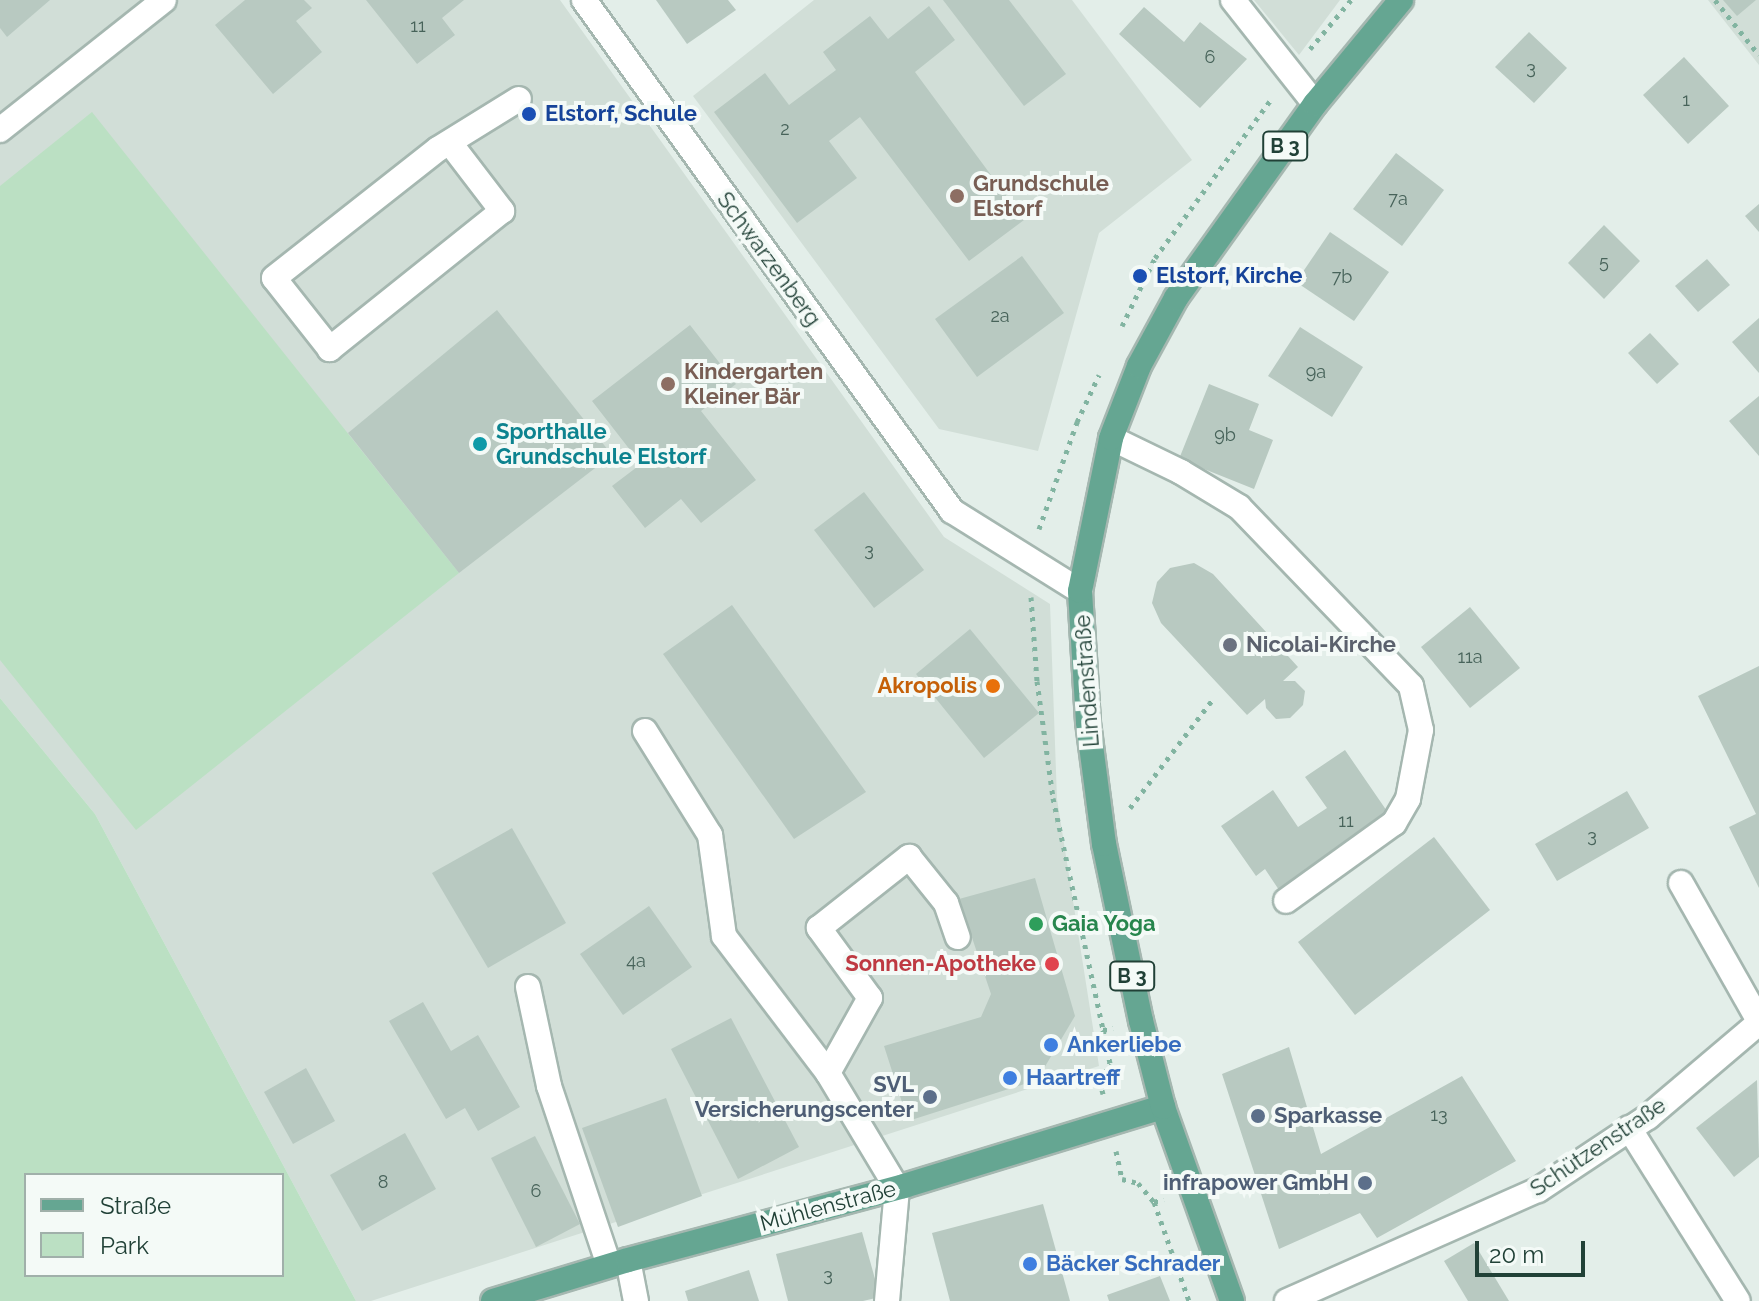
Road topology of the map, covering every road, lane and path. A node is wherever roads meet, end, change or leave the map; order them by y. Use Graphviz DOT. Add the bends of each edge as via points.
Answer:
graph roads {
  1 [pos="164,0"];
  2 [pos="584,0"];
  3 [pos="1233,0"];
  4 [pos="1401,0"];
  5 [pos="1715,0"];
  6 [pos="1759,55"];
  7 [pos="519,99"];
  8 [pos="1315,104"];
  9 [pos="0,130"];
  10 [pos="450,143"];
  11 [pos="1111,438"];
  12 [pos="1080,591"];
  13 [pos="1213,699"];
  14 [pos="645,731"];
  15 [pos="1104,844"];
  16 [pos="1681,883"];
  17 [pos="1286,901"];
  18 [pos="958,937"];
  19 [pos="528,987"];
  20 [pos="1759,1022"];
  21 [pos="828,1073"];
  22 [pos="1163,1107"];
  23 [pos="1629,1128"];
  24 [pos="897,1188"];
  25 [pos="1154,1202"];
  26 [pos="618,1263"];
  27 [pos="493,1301"];
  28 [pos="636,1301"];
  29 [pos="887,1301"];
  30 [pos="1189,1301"];
  31 [pos="1232,1301"];
  32 [pos="1287,1301"];
  33 [pos="1738,1301"];
  1 -- 9 [label="street"];
  2 -- 12 [label="street, Schwarzenberg" via="952,511"];
  3 -- 8 [label="street"];
  4 -- 8 [label="main road, Lindenstraße / B 3"];
  5 -- 6 [label="path"];
  7 -- 10 [label="street"];
  8 -- 11 [label="main road, Lindenstraße / B 3" via="1176,298 1139,366"];
  10 -- 10 [label="street" via="274,278 330,349 502,211"];
  11 -- 12 [label="main road, Lindenstraße / B 3"];
  11 -- 17 [label="street" via="1239,507 1411,686 1421,730 1408,799 1394,823"];
  12 -- 15 [label="main road, Lindenstraße / B 3" via="1088,722"];
  13 -- 15 [label="path"];
  14 -- 21 [label="street" via="710,835 724,936"];
  15 -- 22 [label="main road, Lindenstraße / B 3"];
  16 -- 20 [label="street"];
  18 -- 21 [label="street" via="946,903 909,857 819,928 870,998"];
  19 -- 26 [label="street" via="549,1086"];
  20 -- 23 [label="street, Schützenstraße"];
  21 -- 24 [label="street"];
  22 -- 24 [label="main road, Mühlenstraße"];
  22 -- 31 [label="main road, Lindenstraße / B 3"];
  23 -- 32 [label="street, Schützenstraße" via="1525,1197"];
  23 -- 33 [label="street"];
  24 -- 26 [label="main road, Mühlenstraße"];
  24 -- 29 [label="street"];
  25 -- 30 [label="path"];
  26 -- 27 [label="main road, Mühlenstraße"];
  26 -- 28 [label="street"];
}
